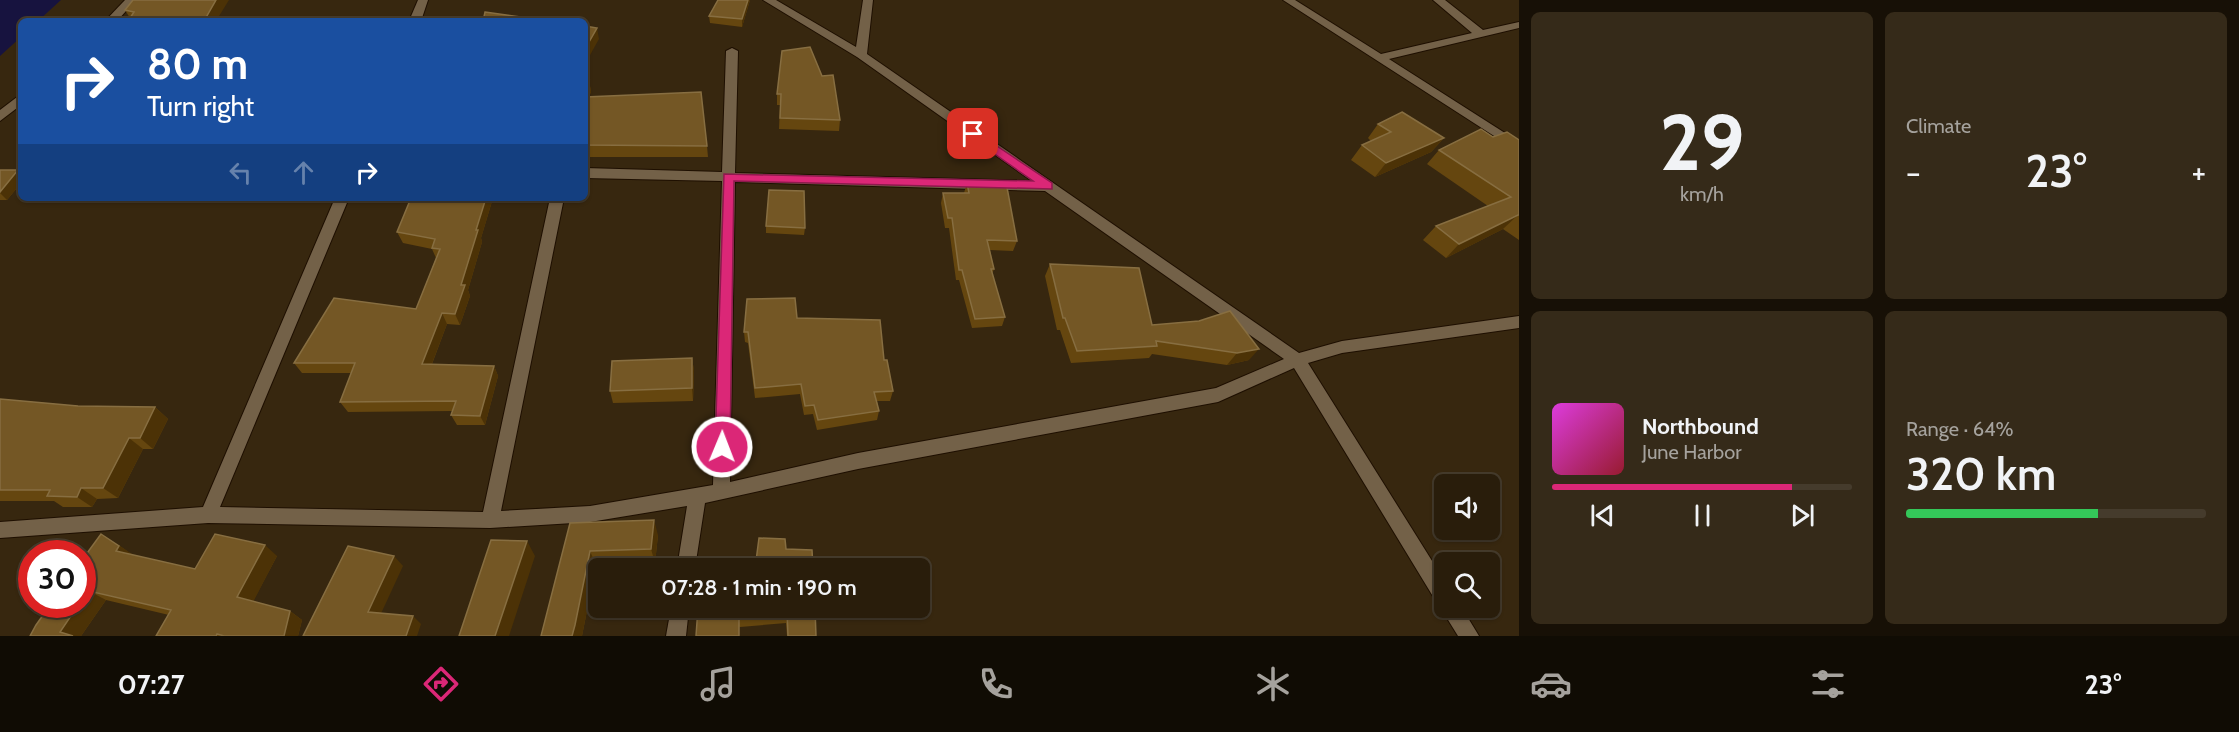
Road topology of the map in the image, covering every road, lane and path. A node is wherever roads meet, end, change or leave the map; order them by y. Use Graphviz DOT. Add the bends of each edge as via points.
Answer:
graph roads {
  1 [pos="131,0"];
  2 [pos="423,0"];
  3 [pos="768,0"];
  4 [pos="868,0"];
  5 [pos="1288,0"];
  6 [pos="1438,0"];
  7 [pos="114,18"];
  8 [pos="416,18"];
  9 [pos="1519,25"];
  10 [pos="1480,33"];
  11 [pos="732,51"];
  12 [pos="861,55"];
  13 [pos="1379,58"];
  14 [pos="18,101"];
  15 [pos="0,117"];
  16 [pos="1519,148"];
  17 [pos="588,172"];
  18 [pos="729,177"];
  19 [pos="1048,186"];
  20 [pos="341,201"];
  21 [pos="556,201"];
  22 [pos="1519,322"];
  23 [pos="1297,360"];
  24 [pos="721,492"];
  25 [pos="698,496"];
  26 [pos="207,515"];
  27 [pos="490,520"];
  28 [pos="0,530"];
  29 [pos="688,558"];
  30 [pos="1434,580"];
  31 [pos="679,618"];
  32 [pos="1458,618"];
  33 [pos="676,636"];
  34 [pos="1469,636"];
  1 -- 7 [label="street"];
  2 -- 8 [label="street"];
  3 -- 12 [label="street"];
  4 -- 12 [label="street"];
  5 -- 13 [label="street"];
  6 -- 10 [label="street"];
  9 -- 10 [label="street"];
  10 -- 13 [label="street"];
  11 -- 18 [label="street"];
  12 -- 19 [label="street"];
  13 -- 16 [label="street"];
  14 -- 15 [label="street"];
  17 -- 18 [label="street"];
  18 -- 19 [label="street"];
  18 -- 24 [label="street"];
  19 -- 23 [label="street"];
  20 -- 26 [label="street"];
  21 -- 27 [label="street"];
  22 -- 23 [label="street" via="1342,347"];
  23 -- 24 [label="street" via="1218,395 858,461"];
  23 -- 30 [label="street"];
  24 -- 25 [label="street"];
  25 -- 27 [label="street" via="590,514"];
  25 -- 29 [label="street"];
  26 -- 27 [label="street"];
  26 -- 28 [label="street"];
  31 -- 33 [label="street"];
  32 -- 34 [label="street"];
}
